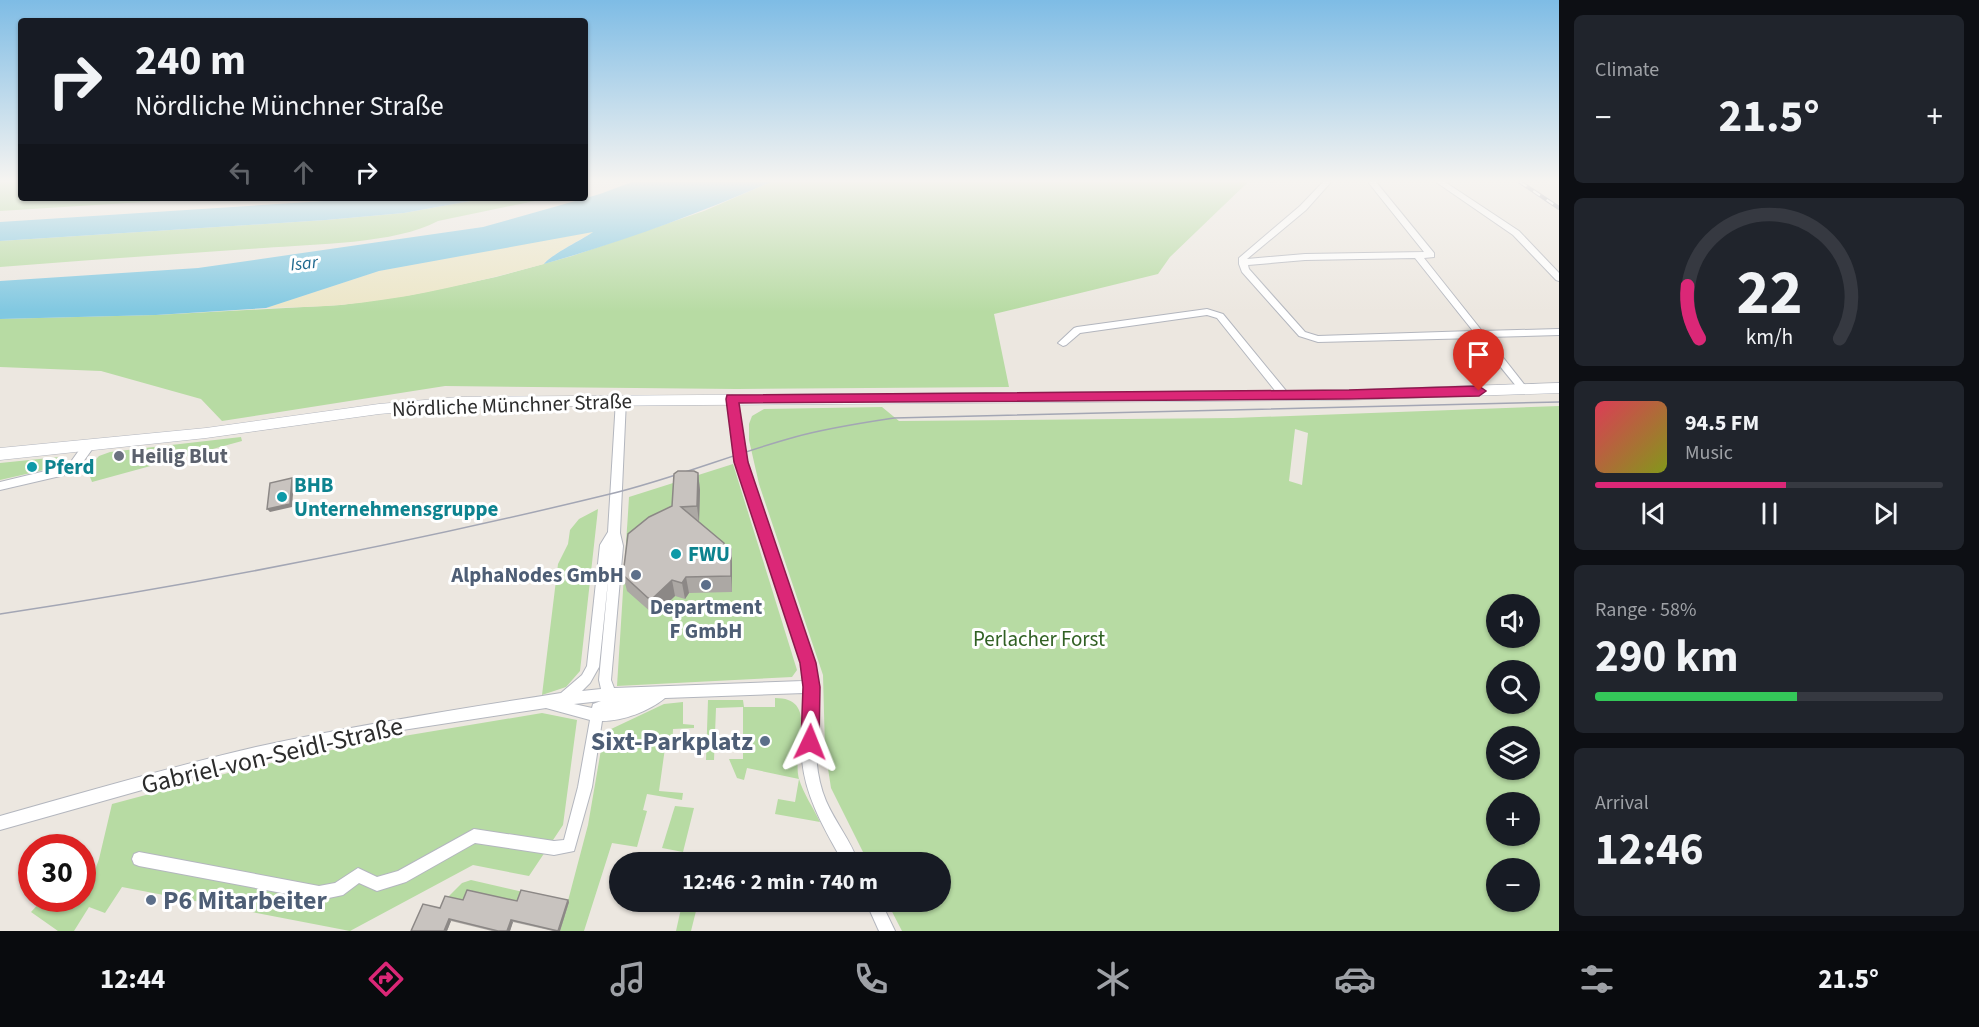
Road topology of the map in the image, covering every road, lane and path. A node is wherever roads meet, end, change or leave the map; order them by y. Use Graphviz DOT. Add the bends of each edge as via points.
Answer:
graph roads {
  1 [pos="1281,225"];
  2 [pos="1407,225"];
  3 [pos="1505,225"];
  4 [pos="1417,255"];
  5 [pos="1243,264"];
  6 [pos="1559,278"];
  7 [pos="1559,332"];
  8 [pos="1479,334"];
  9 [pos="1063,343"];
  10 [pos="1559,388"];
  11 [pos="1524,390"];
  12 [pos="1284,395"];
  13 [pos="732,399"];
  14 [pos="615,400"];
  15 [pos="88,445"];
  16 [pos="0,454"];
  17 [pos="0,486"];
  18 [pos="614,533"];
  19 [pos="812,687"];
  20 [pos="664,693"];
  21 [pos="609,694"];
  22 [pos="640,694"];
  23 [pos="584,696"];
  24 [pos="564,699"];
  25 [pos="547,702"];
  26 [pos="597,713"];
  27 [pos="0,823"];
  28 [pos="846,852"];
  29 [pos="139,860"];
  30 [pos="878,912"];
  31 [pos="887,931"];
  1 -- 5 [label="street" via="1247,253"];
  2 -- 4 [label="street" via="1431,255"];
  3 -- 6 [label="street"];
  4 -- 5 [label="street" via="1305,257"];
  4 -- 8 [label="street"];
  5 -- 8 [label="street" via="1308,338"];
  7 -- 8 [label="street"];
  8 -- 11 [label="street"];
  9 -- 12 [label="street" via="1077,330 1207,312 1220,316"];
  10 -- 11 [label="main road, Nördliche Münchner Straße"];
  11 -- 12 [label="main road, Nördliche Münchner Straße"];
  12 -- 13 [label="main road, Nördliche Münchner Straße"];
  13 -- 14 [label="main road, Nördliche Münchner Straße"];
  13 -- 19 [label="street" via="741,462 808,663"];
  14 -- 15 [label="main road, Nördliche Münchner Straße" via="430,404"];
  14 -- 18 [label="street"];
  15 -- 16 [label="main road, Nördliche Münchner Straße"];
  15 -- 17 [label="street" via="74,466 65,471"];
  18 -- 21 [label="street" via="617,546 605,680"];
  18 -- 24 [label="street" via="606,545 593,667"];
  19 -- 20 [label="street, Gabriel-von-Seidl-Straße"];
  19 -- 28 [label="street" via="809,760 813,784"];
  20 -- 22 [label="street, Gabriel-von-Seidl-Straße"];
  20 -- 26 [label="street, Gabriel-von-Seidl-Straße" via="621,714"];
  21 -- 22 [label="street, Gabriel-von-Seidl-Straße"];
  21 -- 23 [label="street, Gabriel-von-Seidl-Straße"];
  22 -- 26 [label="street, Gabriel-von-Seidl-Straße"];
  23 -- 24 [label="street, Gabriel-von-Seidl-Straße"];
  23 -- 26 [label="street"];
  24 -- 25 [label="street, Gabriel-von-Seidl-Straße"];
  25 -- 26 [label="street, Gabriel-von-Seidl-Straße"];
  25 -- 27 [label="street, Gabriel-von-Seidl-Straße" via="290,746"];
  26 -- 29 [label="street" via="585,787 569,846 554,849 474,836 401,877 377,884 358,874 338,890 320,893"];
  30 -- 31 [label="street"];
}
